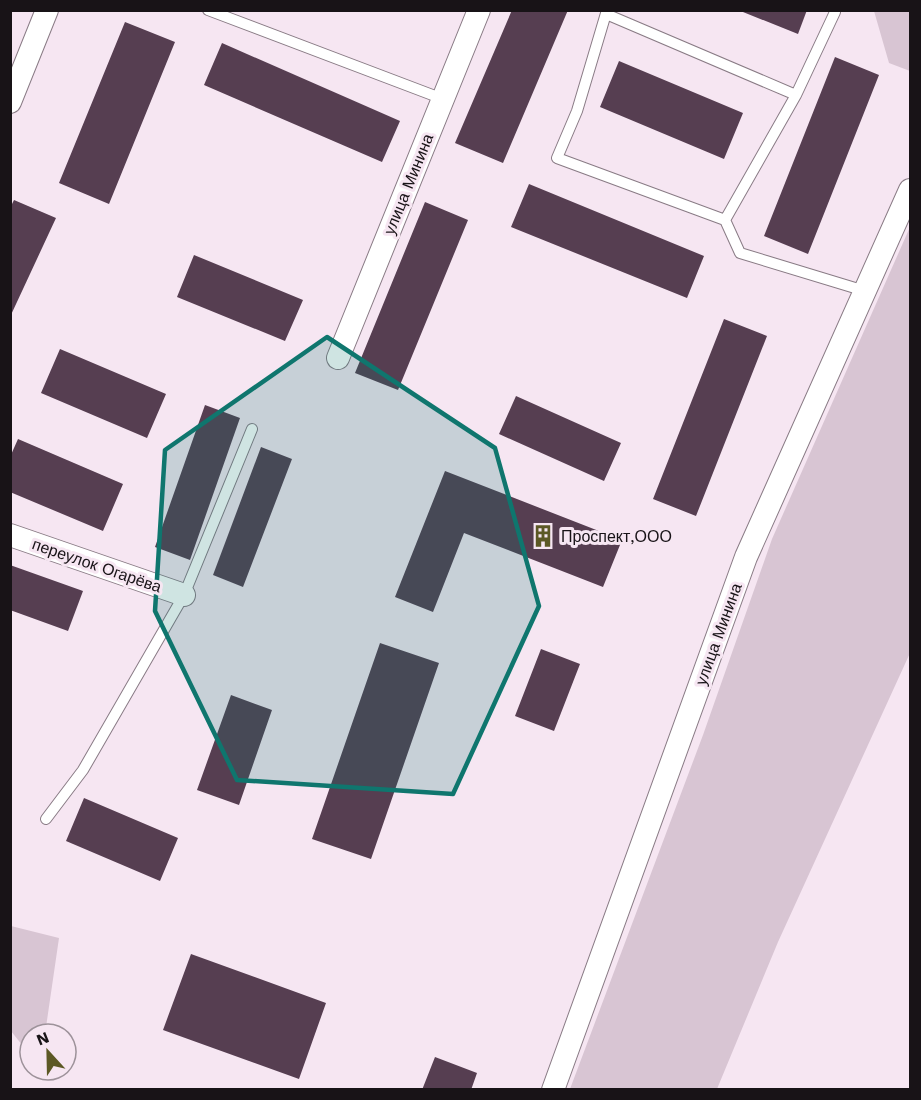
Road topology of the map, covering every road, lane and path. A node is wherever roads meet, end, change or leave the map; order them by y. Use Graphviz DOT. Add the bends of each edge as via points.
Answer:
graph roads {
  1 [pos="47,10"];
  2 [pos="208,10"];
  3 [pos="479,10"];
  4 [pos="607,12"];
  5 [pos="835,12"];
  6 [pos="796,95"];
  7 [pos="443,99"];
  8 [pos="10,102"];
  9 [pos="910,190"];
  10 [pos="725,220"];
  11 [pos="865,291"];
  12 [pos="338,358"];
  13 [pos="252,429"];
  14 [pos="10,535"];
  15 [pos="184,595"];
  16 [pos="46,819"];
  17 [pos="553,1089"];
  1 -- 8 [label="street"];
  2 -- 7 [label="lane"];
  3 -- 7 [label="street, улица Минина"];
  4 -- 6 [label="lane"];
  4 -- 10 [label="lane" via="577,111 557,158"];
  5 -- 6 [label="lane"];
  6 -- 10 [label="lane"];
  7 -- 12 [label="street, улица Минина"];
  9 -- 11 [label="street, улица Минина"];
  10 -- 11 [label="lane" via="740,253"];
  11 -- 17 [label="street, улица Минина" via="746,557"];
  13 -- 15 [label="lane"];
  14 -- 15 [label="street, переулок Огарёва"];
  15 -- 16 [label="lane" via="83,770"];
}
